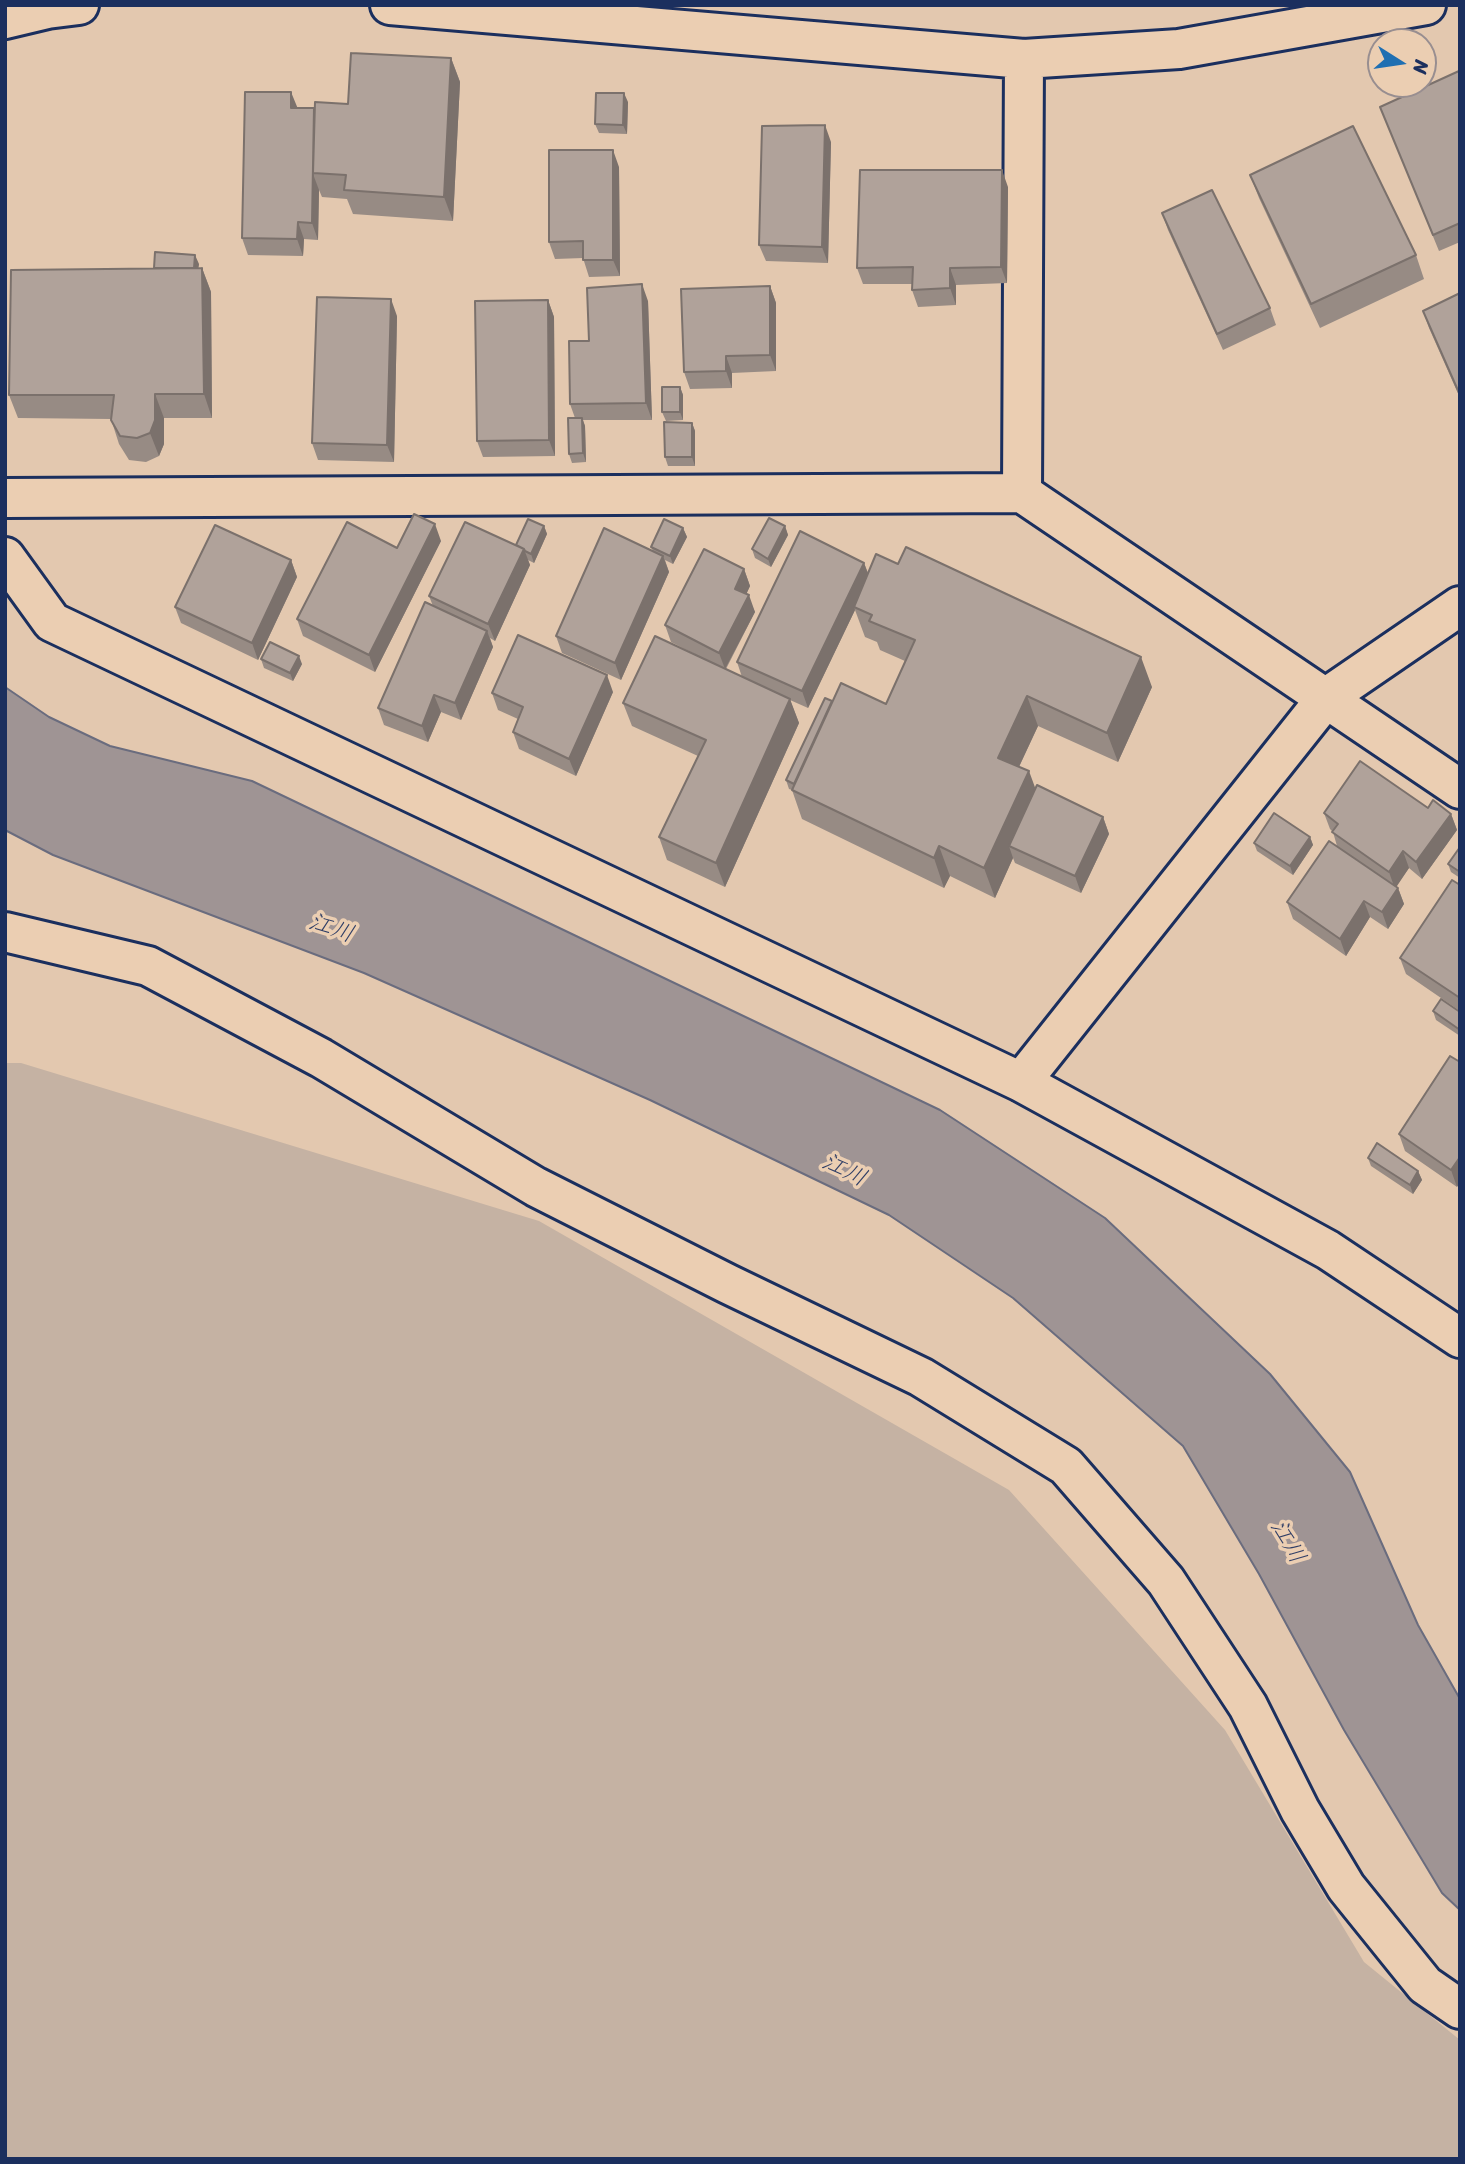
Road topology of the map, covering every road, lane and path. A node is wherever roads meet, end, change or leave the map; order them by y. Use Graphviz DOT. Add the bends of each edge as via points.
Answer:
graph roads {
  1 [pos="79,5"];
  2 [pos="390,5"];
  3 [pos="1426,5"];
  4 [pos="1365,11"];
  5 [pos="5,19"];
  6 [pos="1024,59"];
  7 [pos="1022,493"];
  8 [pos="5,498"];
  9 [pos="5,557"];
  10 [pos="1460,606"];
  11 [pos="1327,698"];
  12 [pos="1460,789"];
  13 [pos="5,932"];
  14 [pos="1021,1082"];
  15 [pos="1460,1338"];
  16 [pos="1460,2009"];
  1 -- 5 [label="street"];
  2 -- 6 [label="street"];
  3 -- 4 [label="street"];
  4 -- 6 [label="street" via="1179,49"];
  6 -- 7 [label="street"];
  7 -- 8 [label="street"];
  7 -- 11 [label="street"];
  9 -- 14 [label="street" via="52,622"];
  10 -- 11 [label="street"];
  11 -- 12 [label="street"];
  11 -- 14 [label="street"];
  13 -- 16 [label="street" via="148,966 321,1058 536,1187 921,1377 1066,1466 1166,1581 1248,1706 1300,1810 1346,1887 1425,1985"];
  14 -- 15 [label="street" via="1328,1250"];
}
